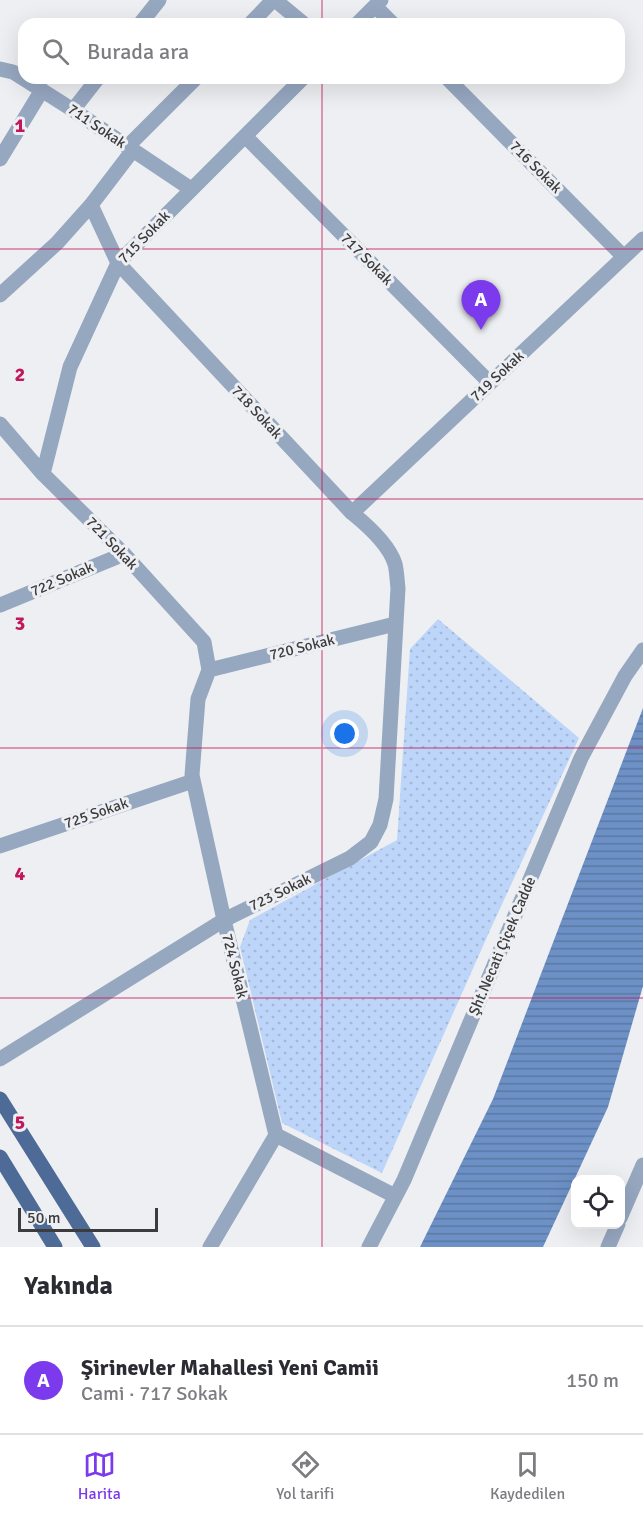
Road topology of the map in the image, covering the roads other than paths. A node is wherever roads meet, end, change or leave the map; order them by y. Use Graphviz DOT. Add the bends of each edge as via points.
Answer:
graph roads {
  1 [pos="159,0"];
  2 [pos="274,0"];
  3 [pos="378,3"];
  4 [pos="145,18"];
  5 [pos="256,18"];
  6 [pos="296,18"];
  7 [pos="363,18"];
  8 [pos="389,18"];
  9 [pos="0,69"];
  10 [pos="18,75"];
  11 [pos="32,84"];
  12 [pos="93,84"];
  13 [pos="190,84"];
  14 [pos="297,84"];
  15 [pos="453,84"];
  16 [pos="42,90"];
  17 [pos="73,110"];
  18 [pos="244,136"];
  19 [pos="130,149"];
  20 [pos="0,159"];
  21 [pos="190,189"];
  22 [pos="91,205"];
  23 [pos="643,239"];
  24 [pos="624,257"];
  25 [pos="118,263"];
  26 [pos="0,295"];
  27 [pos="490,383"];
  28 [pos="0,423"];
  29 [pos="43,474"];
  30 [pos="352,513"];
  31 [pos="124,554"];
  32 [pos="0,605"];
  33 [pos="395,624"];
  34 [pos="643,650"];
  35 [pos="209,670"];
  36 [pos="193,781"];
  37 [pos="0,846"];
  38 [pos="224,920"];
  39 [pos="0,1059"];
  40 [pos="0,1098"];
  41 [pos="276,1135"];
  42 [pos="0,1157"];
  43 [pos="643,1165"];
  44 [pos="395,1196"];
  45 [pos="625,1208"];
  46 [pos="616,1229"];
  47 [pos="55,1247"];
  48 [pos="93,1247"];
  49 [pos="210,1247"];
  50 [pos="369,1247"];
  51 [pos="608,1247"];
  1 -- 4 [label="street"];
  2 -- 5 [label="street"];
  2 -- 6 [label="street"];
  3 -- 7 [label="street"];
  3 -- 8 [label="street"];
  9 -- 10 [label="street, 711 Sokak"];
  11 -- 16 [label="street, 711 Sokak"];
  12 -- 17 [label="street"];
  13 -- 19 [label="street"];
  14 -- 18 [label="street, 715 Sokak"];
  15 -- 24 [label="street, 716 Sokak"];
  16 -- 17 [label="street, 711 Sokak"];
  16 -- 20 [label="street"];
  17 -- 19 [label="street, 711 Sokak"];
  18 -- 21 [label="street, 715 Sokak"];
  18 -- 27 [label="street, 717 Sokak"];
  19 -- 21 [label="street, 711 Sokak"];
  19 -- 22 [label="street"];
  21 -- 25 [label="street, 715 Sokak"];
  22 -- 25 [label="street, 718 Sokak"];
  22 -- 26 [label="street" via="57,243"];
  23 -- 24 [label="street, 719 Sokak"];
  24 -- 27 [label="street, 719 Sokak"];
  25 -- 29 [label="street, 715 Sokak" via="70,367"];
  25 -- 30 [label="street, 718 Sokak"];
  27 -- 30 [label="street, 719 Sokak"];
  28 -- 29 [label="street, 721 Sokak"];
  29 -- 31 [label="street, 721 Sokak"];
  30 -- 33 [label="street, 718 Sokak" via="369,528 395,564"];
  31 -- 32 [label="street, 722 Sokak"];
  31 -- 35 [label="street, 721 Sokak" via="204,642"];
  33 -- 35 [label="street, 720 Sokak"];
  33 -- 38 [label="street, 723 Sokak" via="386,799 371,842 350,858"];
  34 -- 44 [label="street, Şht.Necati Çiçek Cadde" via="581,758"];
  35 -- 36 [label="street, 724 Sokak" via="198,699"];
  36 -- 37 [label="street, 725 Sokak"];
  36 -- 38 [label="street, 724 Sokak"];
  38 -- 39 [label="street, 723 Sokak"];
  38 -- 41 [label="street, 724 Sokak"];
  40 -- 48 [label="main road"];
  41 -- 44 [label="street"];
  41 -- 49 [label="street"];
  42 -- 47 [label="main road"];
  43 -- 45 [label="street"];
  44 -- 50 [label="street, Şht.Necati Çiçek Cadde"];
  46 -- 51 [label="street"];
}
